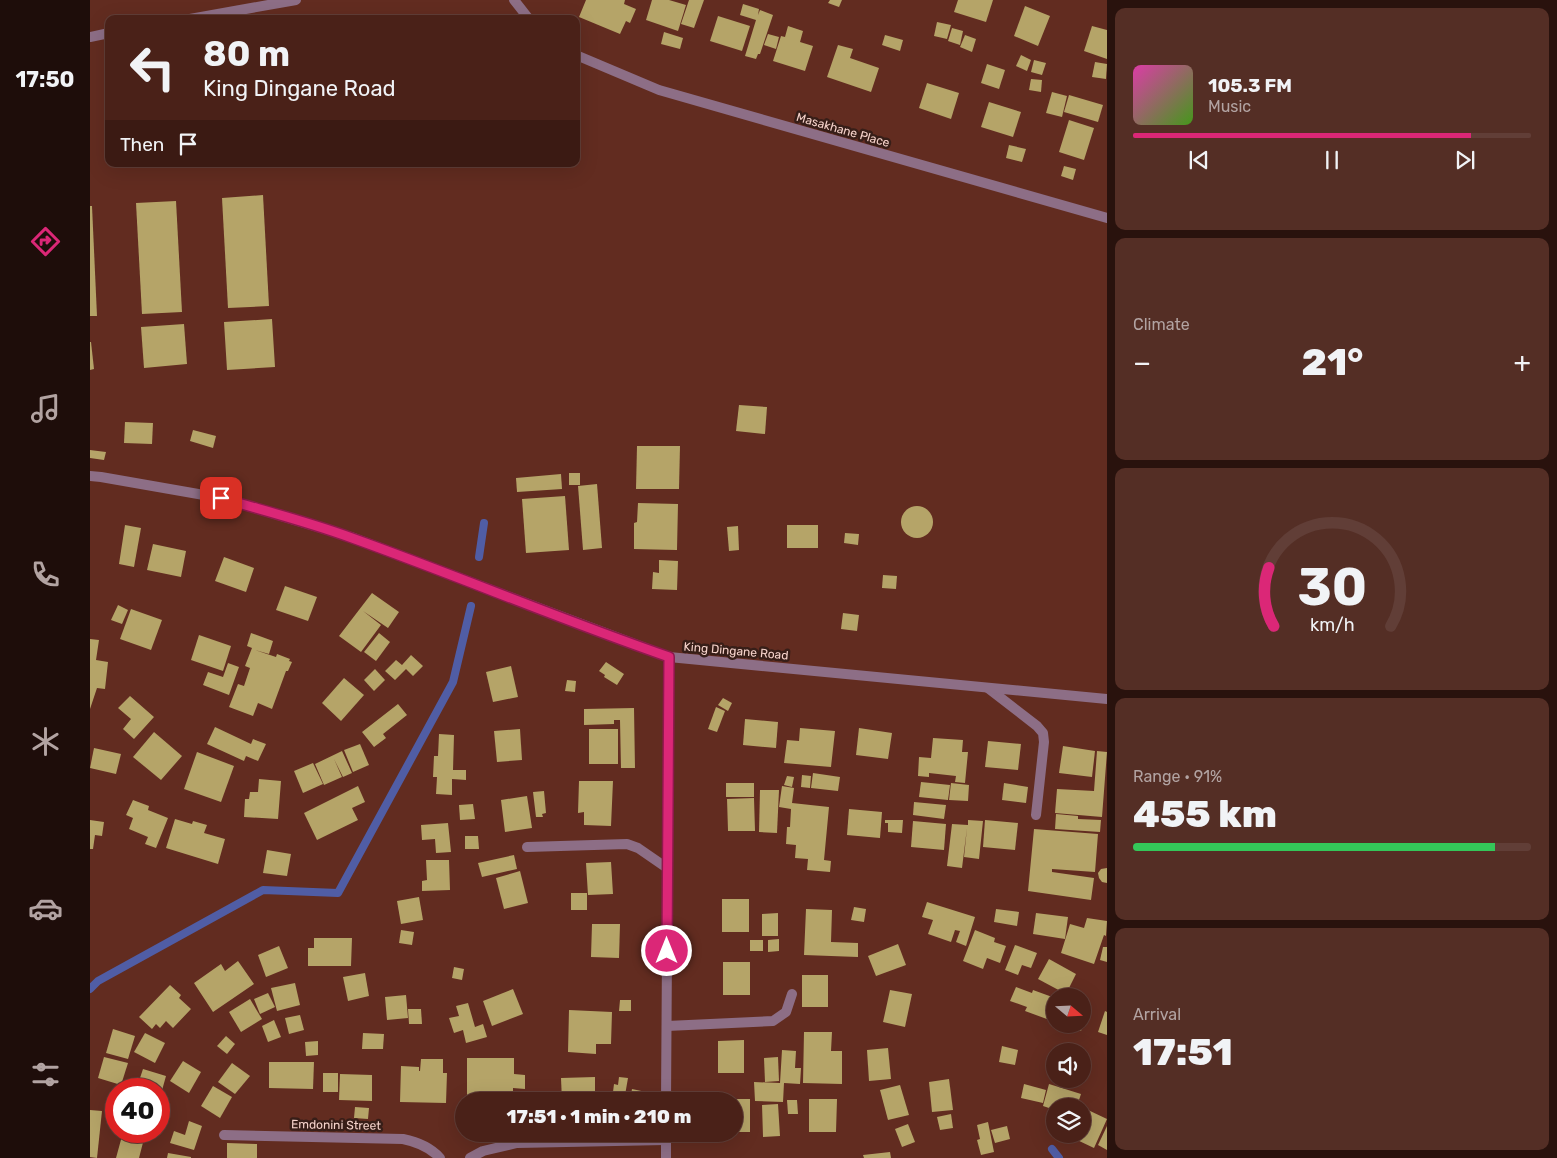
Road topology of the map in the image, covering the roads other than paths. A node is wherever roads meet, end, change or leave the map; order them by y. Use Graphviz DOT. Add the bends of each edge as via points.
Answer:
graph roads {
  1 [pos="296,0"];
  2 [pos="514,0"];
  3 [pos="212,15"];
  4 [pos="526,15"];
  5 [pos="105,34"];
  6 [pos="90,36"];
  7 [pos="580,57"];
  8 [pos="1107,218"];
  9 [pos="90,476"];
  10 [pos="669,657"];
  11 [pos="988,688"];
  12 [pos="1107,699"];
  13 [pos="1036,815"];
  14 [pos="527,847"];
  15 [pos="667,868"];
  16 [pos="792,994"];
  17 [pos="667,1026"];
  18 [pos="666,1092"];
  19 [pos="224,1135"];
  20 [pos="542,1142"];
  21 [pos="666,1142"];
  22 [pos="440,1158"];
  23 [pos="470,1158"];
  24 [pos="666,1158"];
  1 -- 3 [label="street"];
  2 -- 4 [label="street"];
  5 -- 6 [label="street"];
  7 -- 8 [label="street, Masakhane Place" via="659,90"];
  9 -- 10 [label="street, King Dingane Road" via="221,498 284,516 351,537"];
  10 -- 11 [label="street, King Dingane Road"];
  10 -- 15 [label="street"];
  11 -- 12 [label="street, King Dingane Road"];
  11 -- 13 [label="street" via="1043,733"];
  14 -- 15 [label="street" via="627,844"];
  15 -- 17 [label="street"];
  16 -- 17 [label="street" via="786,1012 773,1021"];
  17 -- 18 [label="street"];
  19 -- 22 [label="street, Emdonini Street" via="403,1139 424,1145"];
  20 -- 23 [label="street" via="517,1143 483,1151"];
  21 -- 24 [label="street"];
}
